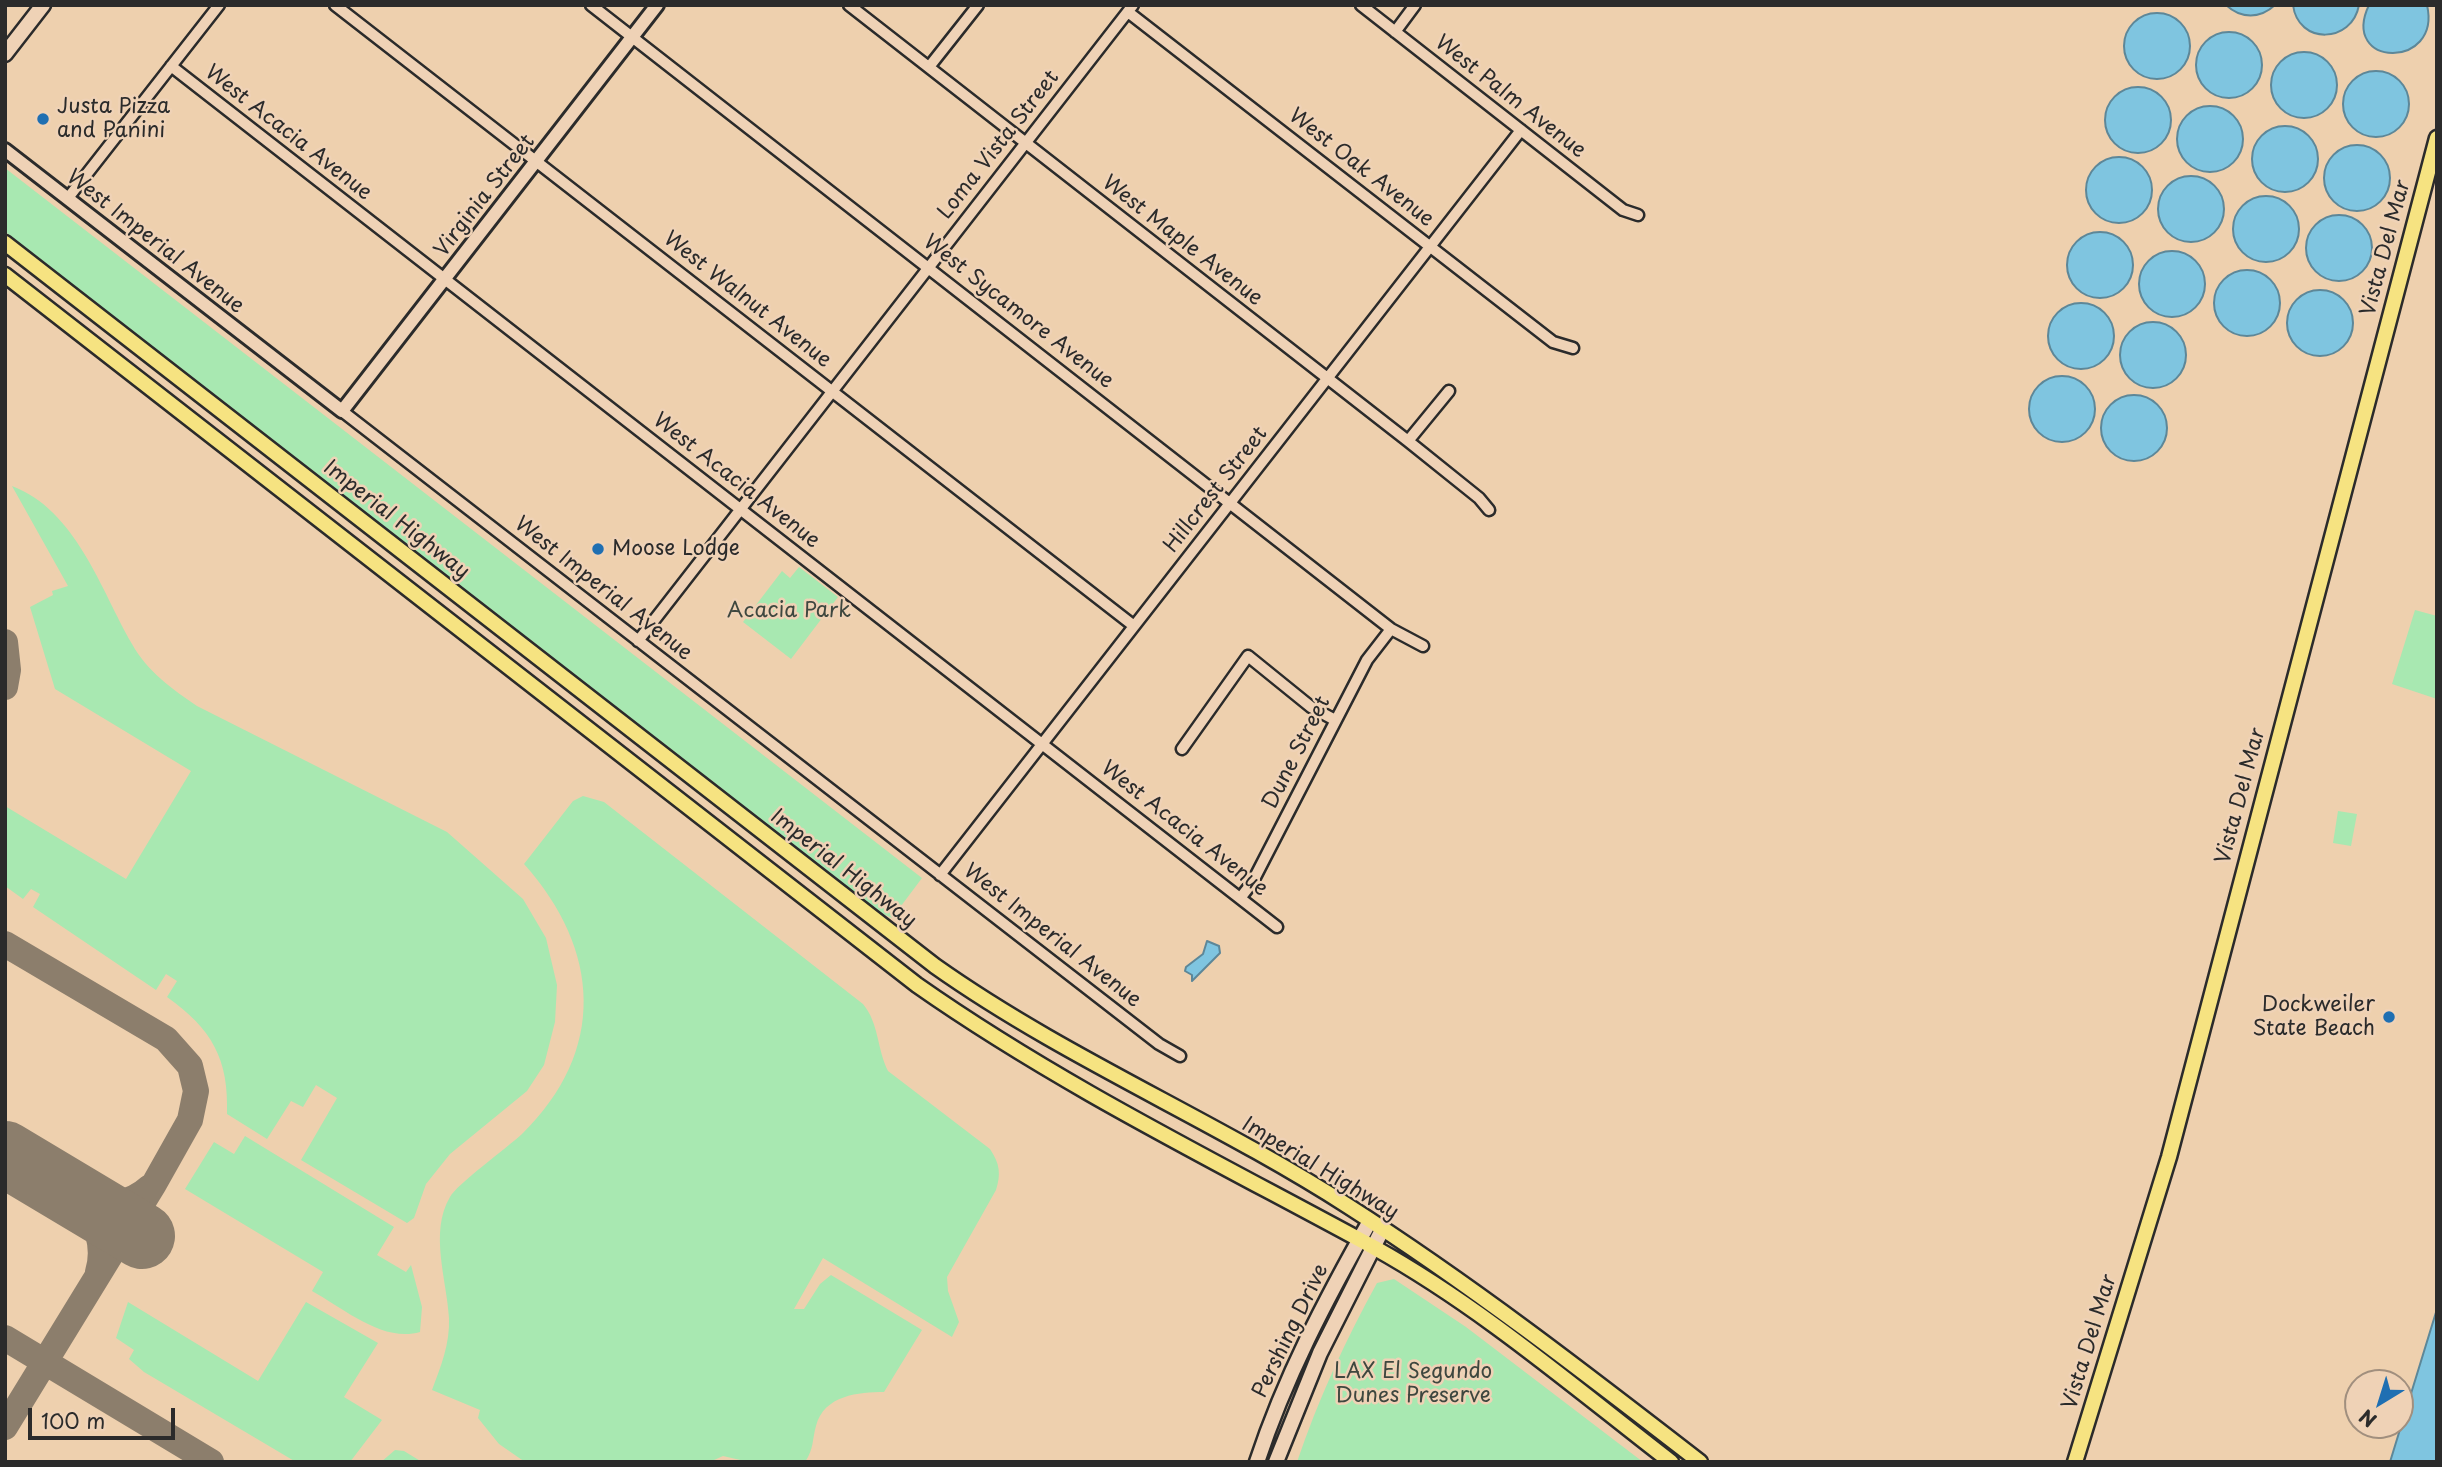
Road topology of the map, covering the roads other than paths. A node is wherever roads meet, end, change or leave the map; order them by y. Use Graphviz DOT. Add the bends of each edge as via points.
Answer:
graph roads {
  1 [pos="43,5"];
  2 [pos="219,5"];
  3 [pos="335,5"];
  4 [pos="591,5"];
  5 [pos="657,5"];
  6 [pos="849,5"];
  7 [pos="978,5"];
  8 [pos="1361,5"];
  9 [pos="1415,5"];
  10 [pos="1130,8"];
  11 [pos="1395,32"];
  12 [pos="632,38"];
  13 [pos="5,54"];
  14 [pos="171,66"];
  15 [pos="929,67"];
  16 [pos="1521,130"];
  17 [pos="2437,138"];
  18 [pos="1026,143"];
  19 [pos="5,150"];
  20 [pos="536,162"];
  21 [pos="68,198"];
  22 [pos="1638,215"];
  23 [pos="5,243"];
  24 [pos="1430,246"];
  25 [pos="928,267"];
  26 [pos="5,275"];
  27 [pos="444,279"];
  28 [pos="1573,348"];
  29 [pos="1328,378"];
  30 [pos="833,391"];
  31 [pos="1449,391"];
  32 [pos="342,411"];
  33 [pos="1408,441"];
  34 [pos="1231,502"];
  35 [pos="740,510"];
  36 [pos="1489,510"];
  37 [pos="1134,626"];
  38 [pos="1391,629"];
  39 [pos="638,641"];
  40 [pos="1423,646"];
  41 [pos="1335,720"];
  42 [pos="1043,744"];
  43 [pos="1182,749"];
  44 [pos="940,875"];
  45 [pos="1241,897"];
  46 [pos="823,913"];
  47 [pos="1277,927"];
  48 [pos="887,931"];
  49 [pos="1180,1056"];
  50 [pos="1370,1221"];
  51 [pos="1382,1230"];
  52 [pos="1359,1240"];
  53 [pos="1374,1248"];
  54 [pos="1257,1462"];
  55 [pos="1276,1462"];
  56 [pos="1671,1462"];
  57 [pos="1700,1462"];
  58 [pos="2075,1462"];
  1 -- 13 [label="main road"];
  2 -- 14 [label="street"];
  3 -- 20 [label="street, West Walnut Avenue"];
  4 -- 12 [label="street, West Sycamore Avenue"];
  5 -- 12 [label="street, Virginia Street"];
  6 -- 15 [label="street, West Maple Avenue"];
  7 -- 15 [label="street"];
  8 -- 11 [label="street, West Palm Avenue"];
  9 -- 11 [label="street"];
  10 -- 18 [label="street, Loma Vista Street"];
  10 -- 24 [label="street, West Oak Avenue"];
  11 -- 16 [label="street, West Palm Avenue"];
  12 -- 20 [label="street, Virginia Street"];
  12 -- 25 [label="street, West Sycamore Avenue"];
  14 -- 21 [label="street"];
  14 -- 27 [label="street, West Acacia Avenue"];
  15 -- 18 [label="street, West Maple Avenue"];
  16 -- 22 [label="street, West Palm Avenue" via="1623,209"];
  16 -- 24 [label="street, Hillcrest Street"];
  17 -- 58 [label="main road, Vista Del Mar" via="2169,1157"];
  18 -- 25 [label="street, Loma Vista Street"];
  18 -- 29 [label="street, West Maple Avenue"];
  19 -- 21 [label="street, West Imperial Avenue"];
  20 -- 27 [label="street, Virginia Street"];
  20 -- 30 [label="street, West Walnut Avenue"];
  21 -- 32 [label="street, West Imperial Avenue"];
  23 -- 48 [label="main road, Imperial Highway"];
  24 -- 28 [label="street, West Oak Avenue" via="1553,342"];
  24 -- 29 [label="street, Hillcrest Street"];
  25 -- 30 [label="street, Loma Vista Street"];
  25 -- 34 [label="street, West Sycamore Avenue"];
  26 -- 46 [label="main road, Imperial Highway"];
  27 -- 32 [label="street, Virginia Street"];
  27 -- 35 [label="street, West Acacia Avenue"];
  29 -- 33 [label="street, West Maple Avenue"];
  29 -- 34 [label="street, Hillcrest Street"];
  30 -- 35 [label="street, Loma Vista Street"];
  30 -- 37 [label="street, West Walnut Avenue"];
  31 -- 33 [label="street"];
  32 -- 39 [label="street, West Imperial Avenue"];
  33 -- 36 [label="street, West Maple Avenue"];
  34 -- 37 [label="street, Hillcrest Street"];
  34 -- 38 [label="street, West Sycamore Avenue"];
  35 -- 39 [label="street, Loma Vista Street"];
  35 -- 42 [label="street, West Acacia Avenue"];
  37 -- 42 [label="street, Hillcrest Street"];
  38 -- 40 [label="street, West Sycamore Avenue"];
  38 -- 41 [label="street, Dune Street" via="1367,660"];
  39 -- 44 [label="street, West Imperial Avenue"];
  41 -- 43 [label="street" via="1248,656"];
  41 -- 45 [label="street, Dune Street"];
  42 -- 44 [label="street, Hillcrest Street"];
  42 -- 45 [label="street, West Acacia Avenue"];
  44 -- 49 [label="street, West Imperial Avenue"];
  45 -- 47 [label="street, West Acacia Avenue"];
  46 -- 48 [label="main road" via="833,913 870,941"];
  46 -- 52 [label="main road, Imperial Highway" via="917,985 1030,1059"];
  48 -- 50 [label="main road, Imperial Highway" via="1009,1015"];
  50 -- 51 [label="main road, Imperial Highway"];
  50 -- 52 [label="main road, Pershing Drive"];
  51 -- 53 [label="main road, Pershing Drive"];
  51 -- 57 [label="main road, Imperial Highway" via="1522,1325"];
  52 -- 53 [label="main road, Imperial Highway"];
  52 -- 54 [label="main road, Pershing Drive" via="1293,1366"];
  53 -- 55 [label="main road, Pershing Drive" via="1320,1353"];
  53 -- 56 [label="main road, Imperial Highway" via="1493,1325"];
}
